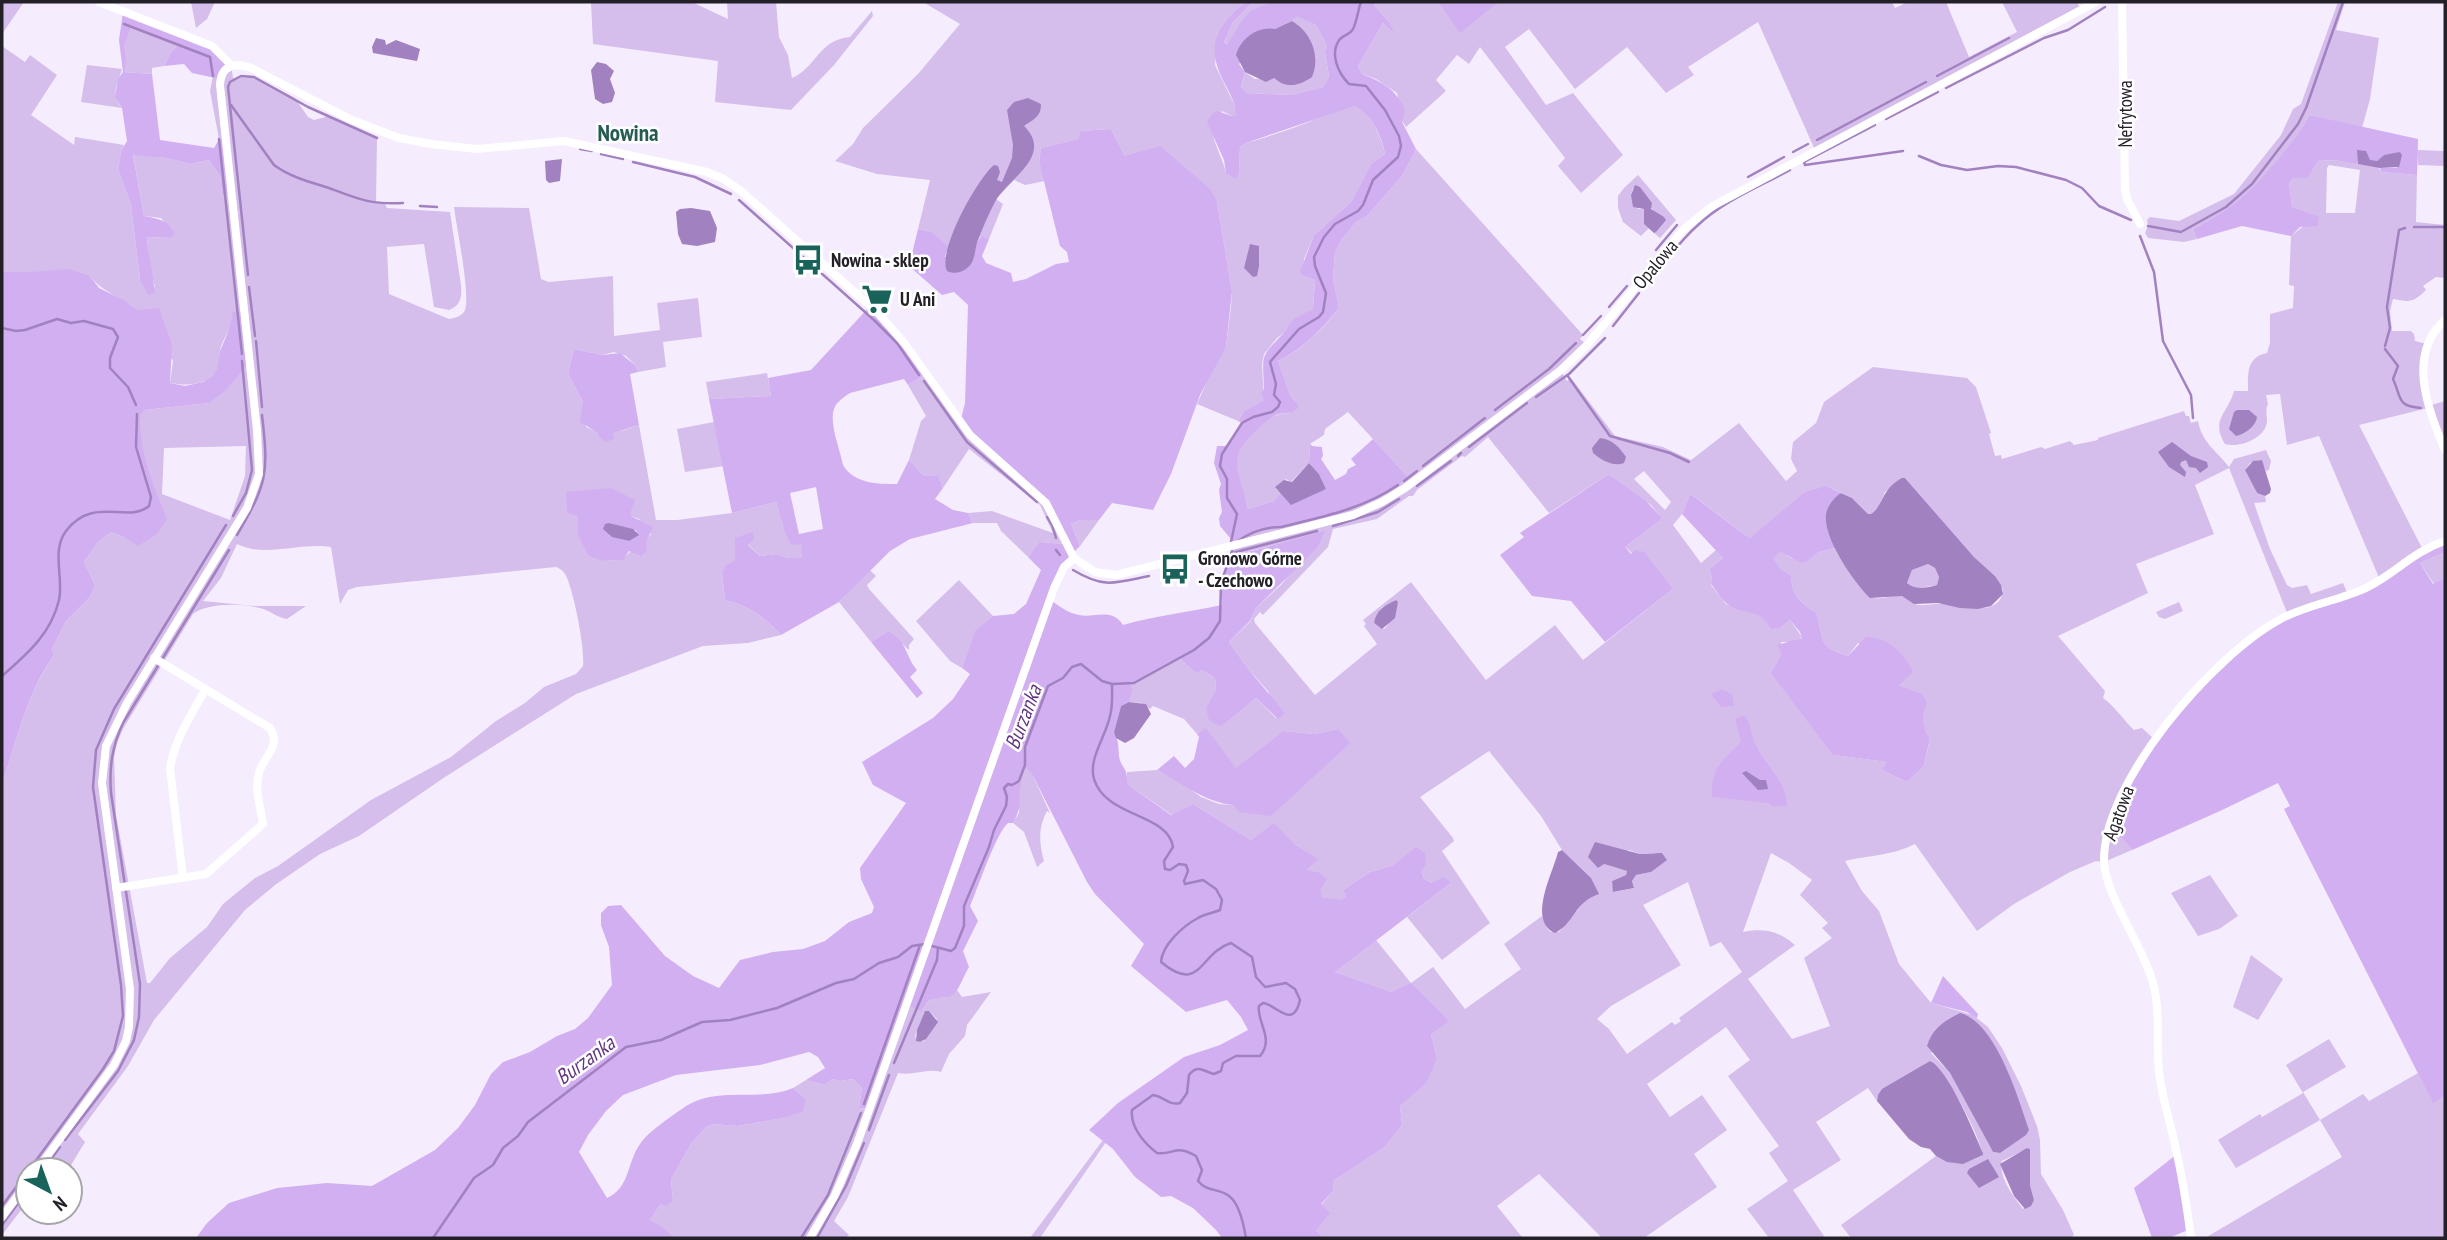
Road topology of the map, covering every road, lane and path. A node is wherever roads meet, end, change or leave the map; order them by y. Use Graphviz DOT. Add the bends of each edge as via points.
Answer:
graph roads {
  1 [pos="99,2"];
  2 [pos="2096,2"];
  3 [pos="2122,2"];
  4 [pos="231,65"];
  5 [pos="2140,224"];
  6 [pos="2445,320"];
  7 [pos="2445,450"];
  8 [pos="2445,541"];
  9 [pos="1074,558"];
  10 [pos="154,658"];
  11 [pos="205,690"];
  12 [pos="183,878"];
  13 [pos="116,888"];
  14 [pos="47,1156"];
  15 [pos="14,1201"];
  16 [pos="2,1217"];
  17 [pos="810,1238"];
  18 [pos="2191,1238"];
  1 -- 4 [label="street" via="212,47"];
  2 -- 9 [label="street, Opalowa" via="1704,212 1684,229 1570,362 1389,499 1353,514 1116,575 1095,572"];
  3 -- 5 [label="street, Nefrytowa" via="2125,189"];
  4 -- 9 [label="street" via="251,68 365,126 405,139 477,149 575,142 724,179 888,324 964,428 1046,503"];
  4 -- 10 [label="street" via="221,75 220,85 260,468 247,508"];
  6 -- 7 [label="street" via="2428,342 2423,371 2427,403"];
  8 -- 18 [label="street, Agatowa" via="2418,552 2371,585 2288,615 2250,640 2167,721 2130,778 2115,813 2104,853 2105,873 2154,986 2159,1072"];
  9 -- 17 [label="street" via="1054,588 857,1144"];
  10 -- 11 [label="street"];
  10 -- 13 [label="street" via="115,724 103,755"];
  11 -- 12 [label="street" via="182,731 170,768"];
  11 -- 12 [label="street" via="270,728 275,742 257,784 263,824 206,874"];
  12 -- 13 [label="street"];
  13 -- 14 [label="street" via="130,997 126,1041 108,1075"];
  15 -- 16 [label="street"];
}
